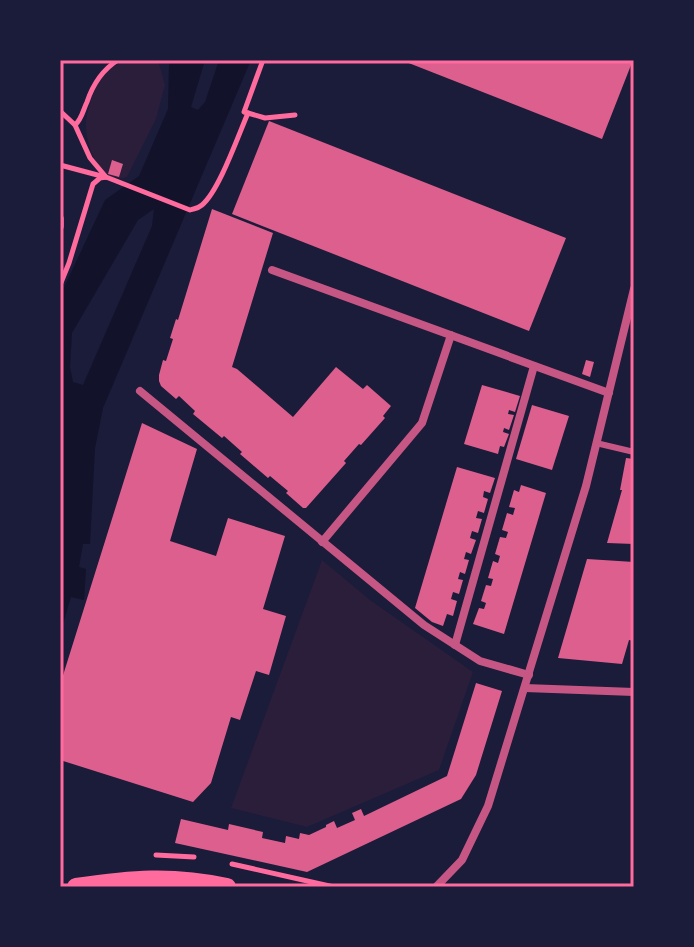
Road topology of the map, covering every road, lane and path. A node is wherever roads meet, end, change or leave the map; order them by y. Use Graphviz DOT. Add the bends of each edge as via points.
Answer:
graph roads {
  1 [pos="118,60"];
  2 [pos="263,60"];
  3 [pos="60,111"];
  4 [pos="248,113"];
  5 [pos="295,115"];
  6 [pos="75,125"];
  7 [pos="60,165"];
  8 [pos="106,177"];
  9 [pos="60,219"];
  10 [pos="60,226"];
  11 [pos="272,270"];
  12 [pos="60,285"];
  13 [pos="634,289"];
  14 [pos="451,335"];
  15 [pos="534,366"];
  16 [pos="140,391"];
  17 [pos="609,393"];
  18 [pos="596,443"];
  19 [pos="634,452"];
  20 [pos="322,542"];
  21 [pos="455,645"];
  22 [pos="529,675"];
  23 [pos="525,688"];
  24 [pos="634,692"];
  25 [pos="76,887"];
  26 [pos="227,887"];
  27 [pos="436,887"];
  1 -- 6 [label="path" via="100,75"];
  2 -- 4 [label="path" via="244,112"];
  3 -- 6 [label="path"];
  4 -- 5 [label="path" via="265,118"];
  4 -- 8 [label="path" via="214,192 200,207 190,210"];
  6 -- 8 [label="path" via="90,158"];
  7 -- 8 [label="path"];
  8 -- 12 [label="path" via="93,184"];
  9 -- 10 [label="street"];
  11 -- 14 [label="street"];
  13 -- 17 [label="street"];
  14 -- 15 [label="street"];
  14 -- 20 [label="street" via="422,423"];
  15 -- 17 [label="street"];
  15 -- 21 [label="street"];
  16 -- 20 [label="street"];
  17 -- 18 [label="street"];
  18 -- 19 [label="lane"];
  18 -- 22 [label="street"];
  20 -- 21 [label="street"];
  21 -- 22 [label="street" via="480,661"];
  22 -- 23 [label="street"];
  23 -- 24 [label="street"];
  23 -- 27 [label="street" via="488,806 462,860"];
  25 -- 26 [label="main road" via="163,879"];
}
